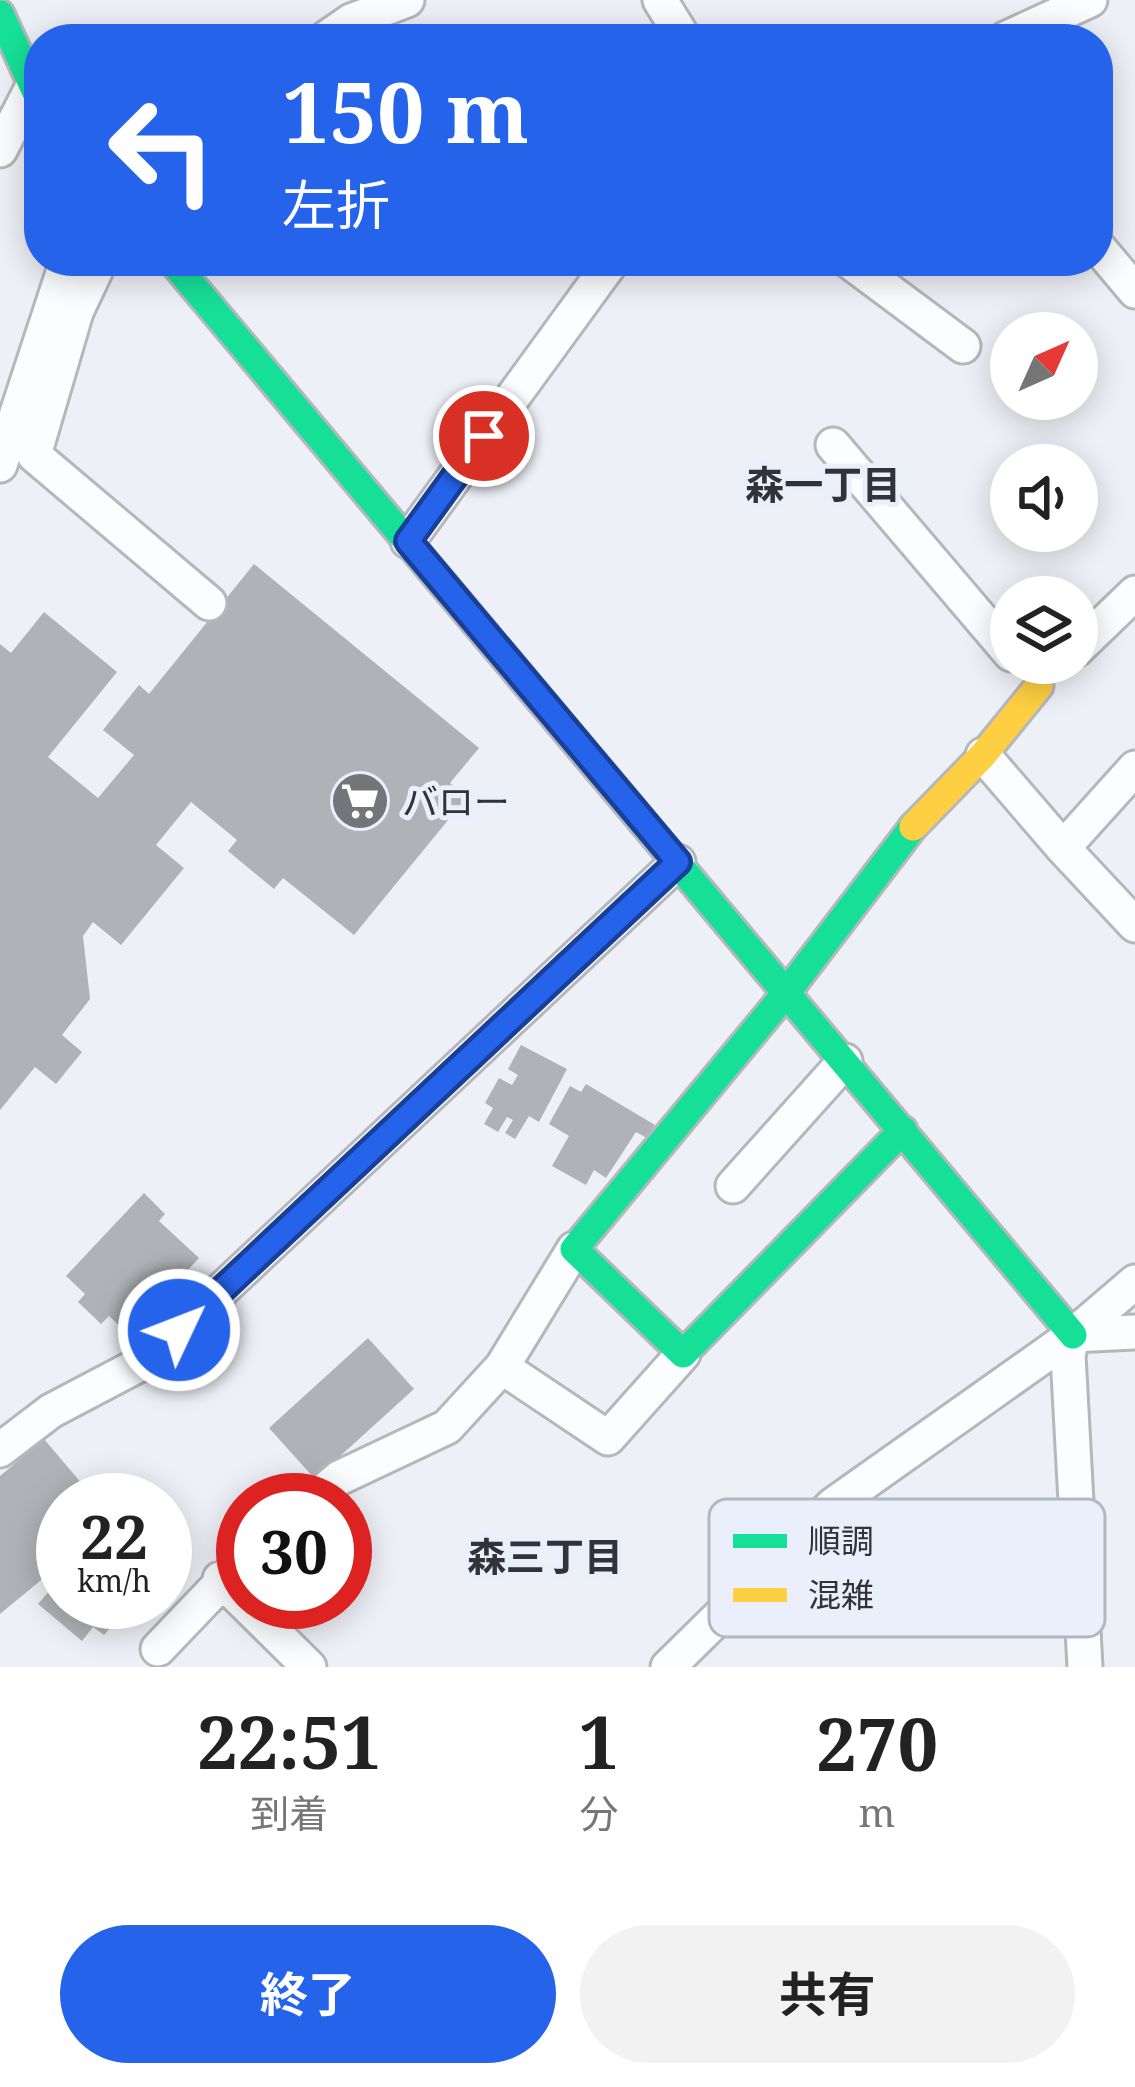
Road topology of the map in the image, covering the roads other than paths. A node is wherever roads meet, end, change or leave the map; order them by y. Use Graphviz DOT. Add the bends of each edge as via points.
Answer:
graph roads {
  1 [pos="406,0"];
  2 [pos="1090,0"];
  3 [pos="0,14"];
  4 [pos="347,24"];
  5 [pos="1038,24"];
  6 [pos="24,68"];
  7 [pos="24,111"];
  8 [pos="0,150"];
  9 [pos="1113,265"];
  10 [pos="62,276"];
  11 [pos="93,276"];
  12 [pos="185,276"];
  13 [pos="601,276"];
  14 [pos="869,276"];
  15 [pos="1135,291"];
  16 [pos="964,346"];
  17 [pos="833,445"];
  18 [pos="0,465"];
  19 [pos="408,541"];
  20 [pos="1135,593"];
  21 [pos="209,603"];
  22 [pos="990,628"];
  23 [pos="1098,629"];
  24 [pos="1031,684"];
  25 [pos="983,755"];
  26 [pos="1135,768"];
  27 [pos="1063,848"];
  28 [pos="678,862"];
  29 [pos="1135,926"];
  30 [pos="787,992"];
  31 [pos="845,1060"];
  32 [pos="903,1130"];
  33 [pos="733,1186"];
  34 [pos="574,1249"];
  35 [pos="1135,1282"];
  36 [pos="1135,1332"];
  37 [pos="1073,1335"];
  38 [pos="683,1354"];
  39 [pos="502,1366"];
  40 [pos="0,1450"];
  41 [pos="350,1473"];
  42 [pos="841,1499"];
  43 [pos="1076,1499"];
  44 [pos="216,1585"];
  45 [pos="709,1627"];
  46 [pos="279,1629"];
  47 [pos="1083,1637"];
  48 [pos="158,1649"];
  49 [pos="309,1667"];
  50 [pos="668,1667"];
  51 [pos="1085,1667"];
  1 -- 4 [label="street"];
  2 -- 5 [label="street"];
  3 -- 6 [label="street"];
  7 -- 8 [label="street"];
  9 -- 15 [label="street"];
  10 -- 18 [label="street"];
  11 -- 21 [label="street" via="34,455"];
  12 -- 19 [label="street"];
  13 -- 19 [label="street"];
  14 -- 16 [label="street"];
  17 -- 22 [label="street"];
  19 -- 28 [label="street"];
  20 -- 23 [label="street"];
  24 -- 25 [label="street"];
  25 -- 27 [label="street"];
  25 -- 30 [label="street" via="901,840"];
  26 -- 27 [label="street"];
  27 -- 29 [label="street"];
  28 -- 30 [label="street"];
  28 -- 40 [label="street" via="146,1361"];
  30 -- 31 [label="street"];
  30 -- 34 [label="street"];
  31 -- 32 [label="street"];
  31 -- 33 [label="street"];
  32 -- 37 [label="street"];
  32 -- 38 [label="street"];
  34 -- 38 [label="street"];
  34 -- 39 [label="street"];
  35 -- 37 [label="street"];
  36 -- 37 [label="street"];
  37 -- 42 [label="street"];
  37 -- 43 [label="street"];
  38 -- 39 [label="street" via="608,1438"];
  39 -- 41 [label="street" via="447,1427"];
  44 -- 48 [label="street"];
  45 -- 50 [label="street"];
  46 -- 49 [label="street"];
  47 -- 51 [label="street"];
}
